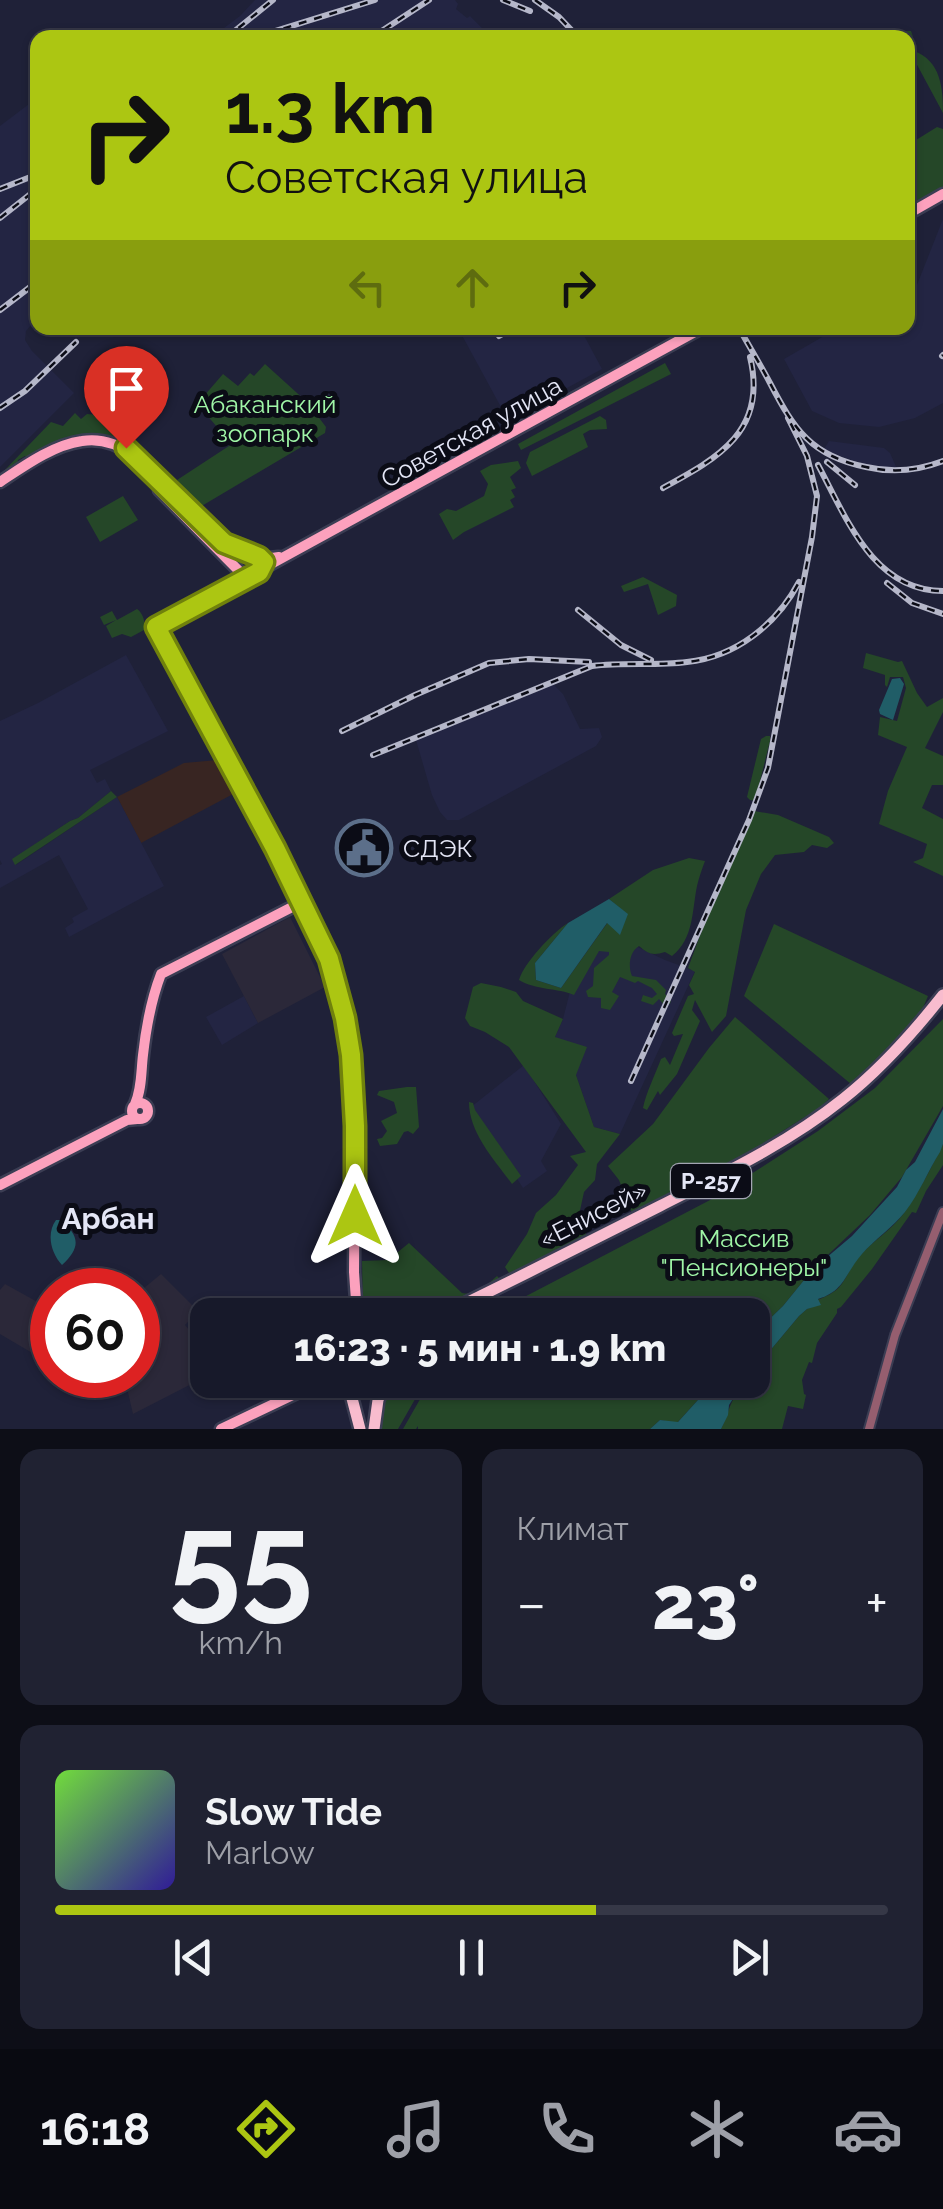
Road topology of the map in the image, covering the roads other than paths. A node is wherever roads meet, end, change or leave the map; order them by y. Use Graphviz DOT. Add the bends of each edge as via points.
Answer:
graph roads {
  1 [pos="943,194"];
  2 [pos="915,210"];
  3 [pos="689,335"];
  4 [pos="0,486"];
  5 [pos="298,548"];
  6 [pos="257,556"];
  7 [pos="246,575"];
  8 [pos="302,902"];
  9 [pos="943,995"];
  10 [pos="943,1006"];
  11 [pos="0,1184"];
  12 [pos="943,1212"];
  13 [pos="353,1298"];
  14 [pos="476,1298"];
  15 [pos="491,1298"];
  16 [pos="278,1398"];
  17 [pos="348,1398"];
  18 [pos="351,1398"];
  19 [pos="378,1398"];
  20 [pos="359,1425"];
  21 [pos="224,1427"];
  22 [pos="372,1429"];
  23 [pos="869,1429"];
  1 -- 2 [label="main road"];
  3 -- 5 [label="main road, Советская улица"];
  4 -- 6 [label="main road" via="66,445 115,444 138,458 224,543"];
  4 -- 7 [label="main road" via="72,450 114,450"];
  5 -- 6 [label="main road" via="278,557"];
  5 -- 7 [label="main road, Советская улица"];
  6 -- 7 [label="main road" via="247,560"];
  6 -- 7 [label="main road" via="264,565"];
  7 -- 8 [label="main road" via="156,627"];
  8 -- 11 [label="main road" via="161,974 136,1109"];
  8 -- 13 [label="main road" via="329,959 348,1032 355,1126"];
  9 -- 14 [label="highway, «Енисей» / Р-257" via="871,1075 806,1126"];
  10 -- 15 [label="highway, «Енисей» / Р-257" via="876,1080 810,1131"];
  12 -- 23 [label="street" via="894,1335"];
  16 -- 21 [label="main road"];
  17 -- 20 [label="main road"];
  18 -- 20 [label="highway"];
  19 -- 22 [label="highway"];
}
